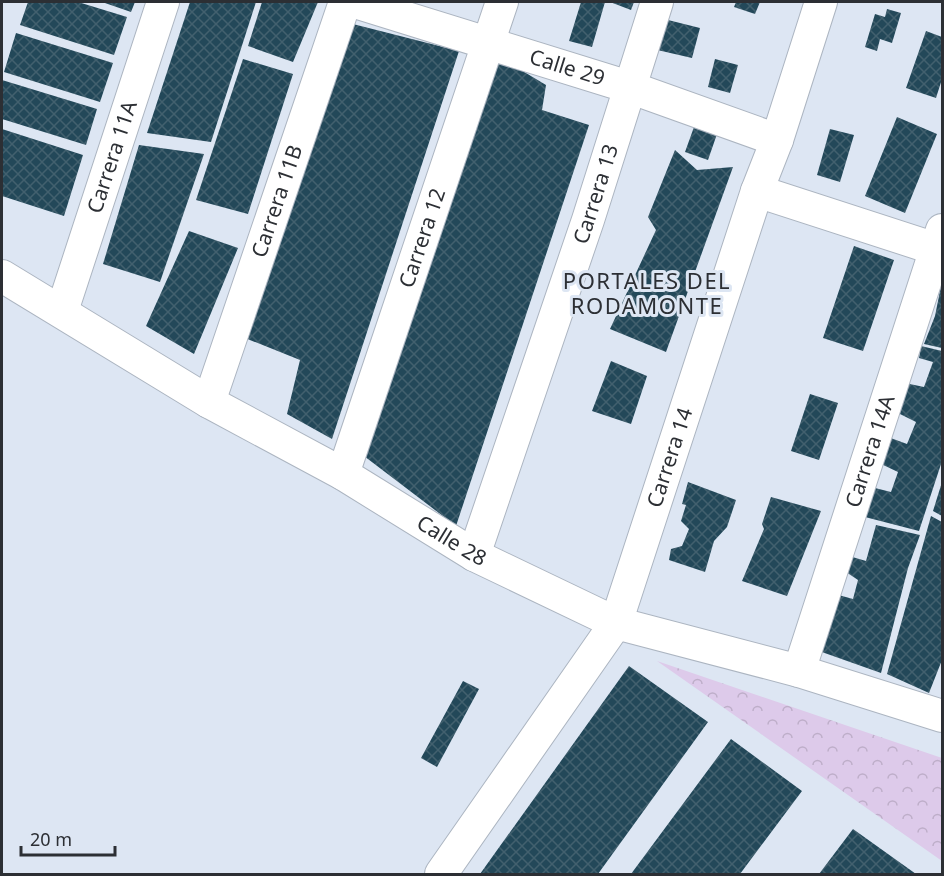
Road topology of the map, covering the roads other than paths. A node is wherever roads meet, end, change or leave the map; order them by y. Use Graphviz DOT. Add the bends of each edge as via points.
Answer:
graph roads {
  1 [pos="163,2"];
  2 [pos="345,2"];
  3 [pos="356,2"];
  4 [pos="502,2"];
  5 [pos="657,2"];
  6 [pos="821,2"];
  7 [pos="489,43"];
  8 [pos="629,87"];
  9 [pos="777,140"];
  10 [pos="757,191"];
  11 [pos="941,243"];
  12 [pos="2,276"];
  13 [pos="62,311"];
  14 [pos="209,402"];
  15 [pos="343,474"];
  16 [pos="474,555"];
  17 [pos="616,623"];
  18 [pos="799,671"];
  19 [pos="942,716"];
  20 [pos="441,874"];
  1 -- 13 [label="street, Carrera 11A"];
  2 -- 14 [label="street, Carrera 11B"];
  3 -- 7 [label="street, Calle 29"];
  4 -- 7 [label="street, Carrera 12"];
  5 -- 8 [label="street, Carrera 13"];
  6 -- 9 [label="street, Carrera 14"];
  7 -- 8 [label="street, Calle 29"];
  7 -- 15 [label="street, Carrera 12"];
  8 -- 9 [label="street, Calle 29"];
  8 -- 16 [label="street, Carrera 13"];
  9 -- 10 [label="street, Carrera 14"];
  10 -- 11 [label="street"];
  10 -- 17 [label="street, Carrera 14"];
  11 -- 18 [label="street, Carrera 14A"];
  12 -- 13 [label="street, Calle 28"];
  13 -- 14 [label="street, Calle 28"];
  14 -- 15 [label="street, Calle 28"];
  15 -- 16 [label="street, Calle 28"];
  16 -- 17 [label="street, Calle 28"];
  17 -- 18 [label="street, Calle 28"];
  17 -- 20 [label="street, Carrera 14"];
  18 -- 19 [label="street, Calle 28"];
}
